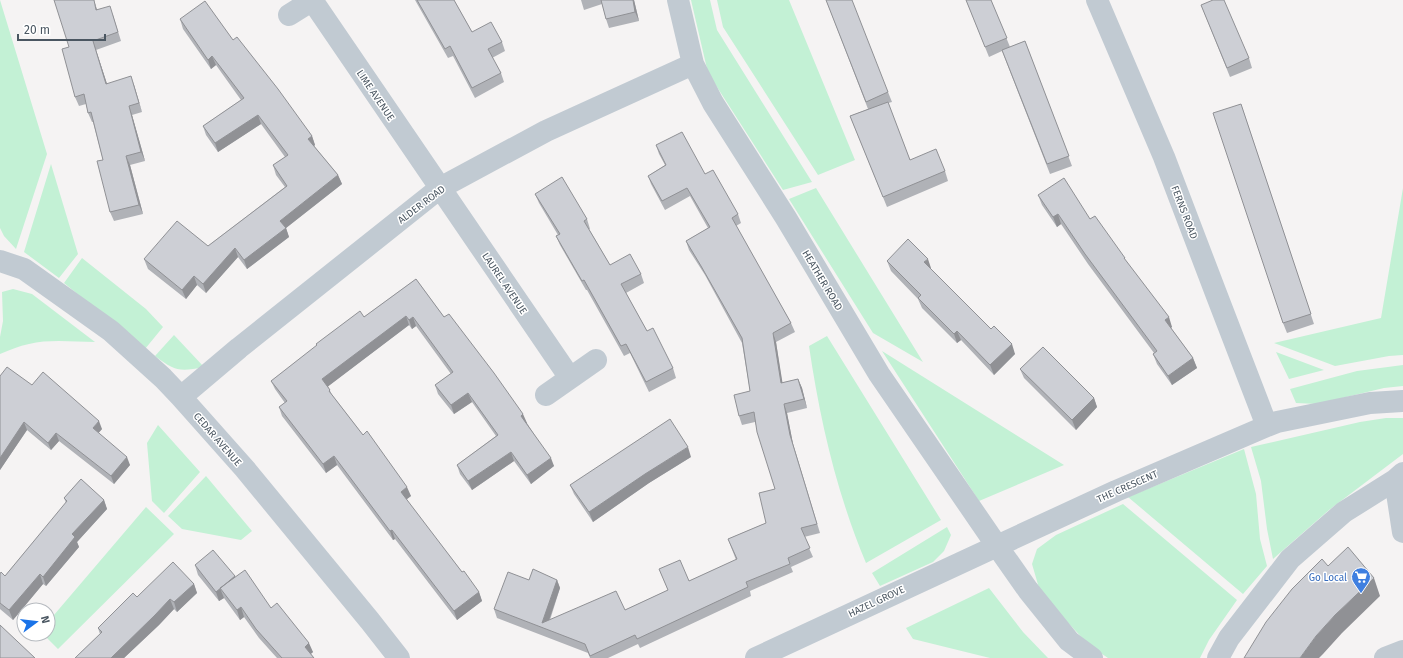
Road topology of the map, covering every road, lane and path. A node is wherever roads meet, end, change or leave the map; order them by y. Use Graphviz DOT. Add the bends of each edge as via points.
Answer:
graph roads {
  1 [pos="312,0"];
  2 [pos="678,0"];
  3 [pos="1097,0"];
  4 [pos="289,15"];
  5 [pos="693,64"];
  6 [pos="440,188"];
  7 [pos="0,261"];
  8 [pos="596,360"];
  9 [pos="570,378"];
  10 [pos="546,394"];
  11 [pos="181,397"];
  12 [pos="1403,401"];
  13 [pos="1267,426"];
  14 [pos="1399,476"];
  15 [pos="1403,532"];
  16 [pos="998,546"];
  17 [pos="1403,651"];
  18 [pos="399,658"];
  19 [pos="756,658"];
  20 [pos="1092,658"];
  21 [pos="1218,658"];
  22 [pos="1385,658"];
  1 -- 4 [label="street, LIME AVENUE"];
  1 -- 6 [label="street, LIME AVENUE"];
  2 -- 5 [label="street, HEATHER ROAD"];
  3 -- 13 [label="street, FERNS ROAD" via="1164,157"];
  5 -- 6 [label="street, ALDER ROAD" via="546,131"];
  5 -- 16 [label="street, HEATHER ROAD" via="713,103 786,218 879,374"];
  6 -- 9 [label="street, LAUREL AVENUE"];
  6 -- 11 [label="street, ALDER ROAD"];
  7 -- 11 [label="street, CEDAR AVENUE" via="24,269 111,330"];
  8 -- 9 [label="street"];
  9 -- 10 [label="street"];
  11 -- 18 [label="street, CEDAR AVENUE" via="245,469"];
  12 -- 13 [label="street, THE CRESCENT" via="1370,403"];
  13 -- 16 [label="street, THE CRESCENT" via="1116,490"];
  14 -- 15 [label="street"];
  14 -- 21 [label="street" via="1344,512 1290,560 1229,638"];
  16 -- 19 [label="street, HAZEL GROVE"];
  16 -- 20 [label="street" via="1028,590 1069,641"];
  17 -- 22 [label="street"];
}
